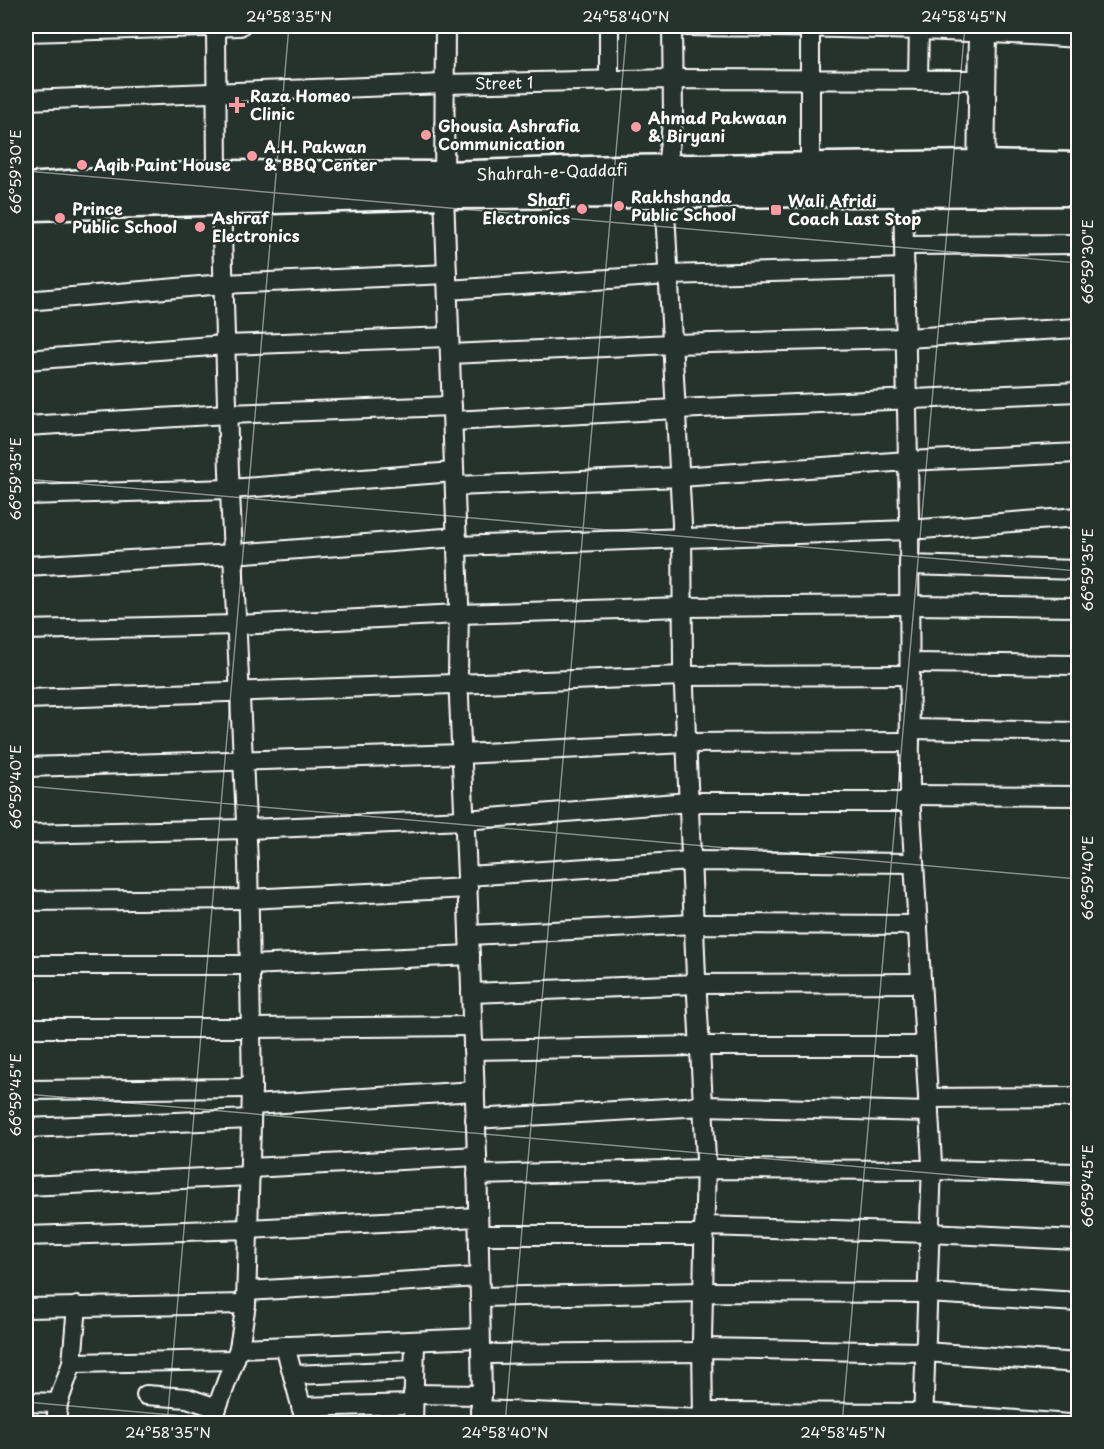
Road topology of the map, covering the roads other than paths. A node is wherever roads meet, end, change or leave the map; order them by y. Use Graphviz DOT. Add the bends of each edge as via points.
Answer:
graph roads {
  1 [pos="216,26"];
  2 [pos="240,26"];
  3 [pos="445,26"];
  4 [pos="609,26"];
  5 [pos="672,26"];
  6 [pos="687,26"];
  7 [pos="810,26"];
  8 [pos="919,27"];
  9 [pos="983,28"];
  10 [pos="26,32"];
  11 [pos="1078,38"];
  12 [pos="672,79"];
  13 [pos="810,80"];
  14 [pos="918,80"];
  15 [pos="982,80"];
  16 [pos="609,81"];
  17 [pos="444,84"];
  18 [pos="218,92"];
  19 [pos="26,100"];
  20 [pos="810,167"];
  21 [pos="1078,167"];
  22 [pos="981,178"];
  23 [pos="666,181"];
  24 [pos="444,185"];
  25 [pos="26,188"];
  26 [pos="219,188"];
  27 [pos="1078,191"];
  28 [pos="903,192"];
  29 [pos="26,207"];
  30 [pos="1078,244"];
  31 [pos="904,245"];
  32 [pos="905,268"];
  33 [pos="668,275"];
  34 [pos="447,282"];
  35 [pos="223,285"];
  36 [pos="26,301"];
  37 [pos="1078,328"];
  38 [pos="906,338"];
  39 [pos="672,344"];
  40 [pos="225,345"];
  41 [pos="450,346"];
  42 [pos="26,360"];
  43 [pos="1078,392"];
  44 [pos="907,400"];
  45 [pos="676,409"];
  46 [pos="452,413"];
  47 [pos="227,414"];
  48 [pos="26,426"];
  49 [pos="1078,453"];
  50 [pos="908,461"];
  51 [pos="680,477"];
  52 [pos="455,479"];
  53 [pos="230,489"];
  54 [pos="26,495"];
  55 [pos="1078,517"];
  56 [pos="909,530"];
  57 [pos="682,537"];
  58 [pos="457,542"];
  59 [pos="233,554"];
  60 [pos="909,565"];
  61 [pos="26,566"];
  62 [pos="1078,570"];
  63 [pos="909,605"];
  64 [pos="682,607"];
  65 [pos="1078,607"];
  66 [pos="459,614"];
  67 [pos="236,625"];
  68 [pos="26,630"];
  69 [pos="1078,665"];
  70 [pos="910,669"];
  71 [pos="684,676"];
  72 [pos="458,684"];
  73 [pos="239,691"];
  74 [pos="26,699"];
  75 [pos="1078,732"];
  76 [pos="910,735"];
  77 [pos="686,743"];
  78 [pos="462,754"];
  79 [pos="243,761"];
  80 [pos="26,767"];
  81 [pos="1078,796"];
  82 [pos="910,799"];
  83 [pos="688,802"];
  84 [pos="465,820"];
  85 [pos="246,829"];
  86 [pos="26,834"];
  87 [pos="691,861"];
  88 [pos="914,862"];
  89 [pos="468,882"];
  90 [pos="248,899"];
  91 [pos="26,902"];
  92 [pos="694,924"];
  93 [pos="918,925"];
  94 [pos="469,935"];
  95 [pos="470,955"];
  96 [pos="26,965"];
  97 [pos="250,965"];
  98 [pos="921,982"];
  99 [pos="696,984"];
  100 [pos="471,993"];
  101 [pos="472,1026"];
  102 [pos="26,1028"];
  103 [pos="251,1028"];
  104 [pos="699,1046"];
  105 [pos="925,1046"];
  106 [pos="473,1050"];
  107 [pos="26,1090"];
  108 [pos="475,1091"];
  109 [pos="1078,1097"];
  110 [pos="252,1104"];
  111 [pos="928,1105"];
  112 [pos="703,1106"];
  113 [pos="475,1119"];
  114 [pos="26,1128"];
  115 [pos="477,1156"];
  116 [pos="706,1169"];
  117 [pos="932,1170"];
  118 [pos="250,1172"];
  119 [pos="1078,1173"];
  120 [pos="477,1175"];
  121 [pos="26,1186"];
  122 [pos="478,1216"];
  123 [pos="248,1228"];
  124 [pos="704,1230"];
  125 [pos="929,1233"];
  126 [pos="478,1235"];
  127 [pos="26,1236"];
  128 [pos="1078,1240"];
  129 [pos="479,1277"];
  130 [pos="703,1292"];
  131 [pos="927,1293"];
  132 [pos="480,1297"];
  133 [pos="246,1298"];
  134 [pos="1078,1302"];
  135 [pos="77,1306"];
  136 [pos="26,1308"];
  137 [pos="415,1341"];
  138 [pos="285,1346"];
  139 [pos="481,1346"];
  140 [pos="702,1350"];
  141 [pos="925,1352"];
  142 [pos="237,1354"];
  143 [pos="72,1363"];
  144 [pos="1078,1363"];
  145 [pos="414,1371"];
  146 [pos="293,1375"];
  147 [pos="146,1395"];
  148 [pos="413,1399"];
  149 [pos="26,1402"];
  150 [pos="58,1403"];
  151 [pos="480,1409"];
  152 [pos="304,1415"];
  153 [pos="214,1416"];
  154 [pos="538,1418"];
  155 [pos="703,1418"];
  156 [pos="923,1418"];
  157 [pos="672,1420"];
  158 [pos="56,1424"];
  159 [pos="413,1424"];
  160 [pos="1070,1424"];
  1 -- 2 [label="street"];
  1 -- 10 [label="street"];
  1 -- 18 [label="street"];
  3 -- 17 [label="street"];
  4 -- 16 [label="street"];
  5 -- 12 [label="street"];
  6 -- 7 [label="street"];
  7 -- 8 [label="street"];
  7 -- 13 [label="street"];
  8 -- 9 [label="street"];
  8 -- 14 [label="street"];
  9 -- 11 [label="street"];
  9 -- 15 [label="street"];
  12 -- 13 [label="street, Street 1"];
  12 -- 16 [label="street, Street 1"];
  12 -- 23 [label="street" via="673,115"];
  13 -- 14 [label="street, Street 1"];
  13 -- 20 [label="street"];
  14 -- 15 [label="street, Street 1"];
  15 -- 22 [label="street"];
  16 -- 17 [label="street, Street 1"];
  17 -- 18 [label="street, Street 1"];
  17 -- 24 [label="street"];
  18 -- 19 [label="street, Street 1"];
  18 -- 26 [label="street"];
  20 -- 22 [label="main road, Shahrah-e-Qaddafi"];
  20 -- 23 [label="main road, Shahrah-e-Qaddafi"];
  21 -- 22 [label="main road, Shahrah-e-Qaddafi"];
  22 -- 27 [label="main road, Shahrah-e-Qaddafi"];
  22 -- 28 [label="main road, Shahrah-e-Qaddafi"];
  23 -- 24 [label="main road, Shahrah-e-Qaddafi"];
  23 -- 28 [label="main road, Shahrah-e-Qaddafi"];
  23 -- 33 [label="street"];
  24 -- 26 [label="main road, Shahrah-e-Qaddafi"];
  24 -- 34 [label="street"];
  25 -- 26 [label="main road, Shahrah-e-Qaddafi"];
  26 -- 29 [label="main road, Shahrah-e-Qaddafi"];
  26 -- 35 [label="street"];
  28 -- 31 [label="street"];
  30 -- 31 [label="street"];
  31 -- 32 [label="street"];
  32 -- 33 [label="street"];
  32 -- 38 [label="street"];
  33 -- 34 [label="street"];
  33 -- 39 [label="street"];
  34 -- 35 [label="street"];
  34 -- 41 [label="street"];
  35 -- 36 [label="street"];
  35 -- 40 [label="street"];
  37 -- 38 [label="street"];
  38 -- 39 [label="street"];
  38 -- 44 [label="street"];
  39 -- 41 [label="street"];
  39 -- 45 [label="street"];
  40 -- 41 [label="street"];
  40 -- 42 [label="street"];
  40 -- 47 [label="street"];
  41 -- 46 [label="street"];
  43 -- 44 [label="street"];
  44 -- 45 [label="street"];
  44 -- 50 [label="street"];
  45 -- 46 [label="street"];
  45 -- 51 [label="street"];
  46 -- 47 [label="street"];
  46 -- 52 [label="street"];
  47 -- 48 [label="street"];
  47 -- 53 [label="street"];
  49 -- 50 [label="street"];
  50 -- 51 [label="street"];
  50 -- 56 [label="street"];
  51 -- 52 [label="street"];
  51 -- 57 [label="street"];
  52 -- 53 [label="street"];
  52 -- 58 [label="street"];
  53 -- 54 [label="street"];
  53 -- 59 [label="street"];
  55 -- 56 [label="street"];
  56 -- 57 [label="street"];
  56 -- 60 [label="street"];
  57 -- 58 [label="street"];
  57 -- 64 [label="street"];
  58 -- 59 [label="street"];
  58 -- 66 [label="street"];
  59 -- 61 [label="street"];
  59 -- 67 [label="street"];
  60 -- 62 [label="street"];
  60 -- 63 [label="street"];
  63 -- 64 [label="street"];
  63 -- 65 [label="street"];
  63 -- 70 [label="street"];
  64 -- 66 [label="street"];
  64 -- 71 [label="street"];
  66 -- 67 [label="street"];
  66 -- 72 [label="street"];
  67 -- 68 [label="street"];
  67 -- 73 [label="street"];
  69 -- 70 [label="street"];
  70 -- 71 [label="street"];
  70 -- 76 [label="street"];
  71 -- 72 [label="street"];
  71 -- 77 [label="street"];
  72 -- 73 [label="street"];
  72 -- 78 [label="street"];
  73 -- 74 [label="street"];
  73 -- 79 [label="street"];
  75 -- 76 [label="street"];
  76 -- 77 [label="street"];
  76 -- 82 [label="street"];
  77 -- 78 [label="street"];
  77 -- 83 [label="street"];
  78 -- 79 [label="street"];
  78 -- 84 [label="street"];
  79 -- 80 [label="street"];
  79 -- 85 [label="street"];
  81 -- 82 [label="street"];
  82 -- 83 [label="street"];
  82 -- 88 [label="street"];
  83 -- 84 [label="street"];
  83 -- 87 [label="street"];
  84 -- 85 [label="street"];
  84 -- 89 [label="street"];
  85 -- 86 [label="street"];
  85 -- 90 [label="street"];
  87 -- 88 [label="street"];
  87 -- 89 [label="street"];
  87 -- 92 [label="street"];
  88 -- 93 [label="street"];
  89 -- 90 [label="street"];
  89 -- 94 [label="street"];
  90 -- 91 [label="street"];
  90 -- 97 [label="street"];
  92 -- 93 [label="street"];
  92 -- 94 [label="street"];
  92 -- 99 [label="street"];
  93 -- 98 [label="street"];
  94 -- 95 [label="street"];
  95 -- 97 [label="street"];
  95 -- 100 [label="street"];
  96 -- 97 [label="street"];
  97 -- 103 [label="street"];
  98 -- 99 [label="street"];
  98 -- 105 [label="street"];
  99 -- 100 [label="street"];
  99 -- 104 [label="street"];
  100 -- 101 [label="street"];
  101 -- 103 [label="street"];
  101 -- 106 [label="street"];
  102 -- 103 [label="street"];
  103 -- 110 [label="street"];
  104 -- 105 [label="street"];
  104 -- 106 [label="street"];
  104 -- 112 [label="street"];
  105 -- 111 [label="street"];
  106 -- 108 [label="street"];
  107 -- 110 [label="street"];
  108 -- 110 [label="street"];
  108 -- 113 [label="street"];
  109 -- 111 [label="street"];
  110 -- 114 [label="street"];
  110 -- 118 [label="street"];
  111 -- 112 [label="street"];
  111 -- 117 [label="street"];
  112 -- 113 [label="street"];
  112 -- 116 [label="street"];
  113 -- 115 [label="street"];
  115 -- 118 [label="street"];
  115 -- 120 [label="street"];
  116 -- 117 [label="street"];
  116 -- 120 [label="street"];
  116 -- 124 [label="street"];
  117 -- 119 [label="street"];
  117 -- 125 [label="street"];
  118 -- 121 [label="street"];
  118 -- 123 [label="street"];
  120 -- 122 [label="street"];
  122 -- 123 [label="street"];
  122 -- 126 [label="street"];
  123 -- 127 [label="street"];
  123 -- 133 [label="street"];
  124 -- 125 [label="street"];
  124 -- 126 [label="street"];
  124 -- 130 [label="street"];
  125 -- 128 [label="street"];
  125 -- 131 [label="street"];
  126 -- 129 [label="street"];
  129 -- 132 [label="street"];
  129 -- 133 [label="street"];
  130 -- 131 [label="street"];
  130 -- 132 [label="street"];
  130 -- 140 [label="street"];
  131 -- 134 [label="street"];
  131 -- 141 [label="street"];
  132 -- 139 [label="street"];
  133 -- 135 [label="street"];
  133 -- 142 [label="street"];
  135 -- 136 [label="street"];
  135 -- 143 [label="street"];
  137 -- 138 [label="street"];
  137 -- 139 [label="street"];
  137 -- 145 [label="street"];
  138 -- 142 [label="street"];
  138 -- 146 [label="street"];
  139 -- 140 [label="street"];
  139 -- 151 [label="street"];
  140 -- 141 [label="street"];
  140 -- 155 [label="street"];
  141 -- 144 [label="street"];
  141 -- 156 [label="street"];
  142 -- 143 [label="street"];
  142 -- 153 [label="street"];
  143 -- 150 [label="street"];
  145 -- 146 [label="street"];
  145 -- 148 [label="street"];
  146 -- 152 [label="street"];
  147 -- 153 [label="street" via="187,1398"];
  148 -- 151 [label="street"];
  148 -- 152 [label="street"];
  148 -- 159 [label="street"];
  149 -- 150 [label="street"];
  150 -- 158 [label="street"];
  151 -- 154 [label="street"];
  154 -- 157 [label="street"];
  155 -- 156 [label="street"];
  155 -- 157 [label="street"];
  156 -- 160 [label="street"];
}
